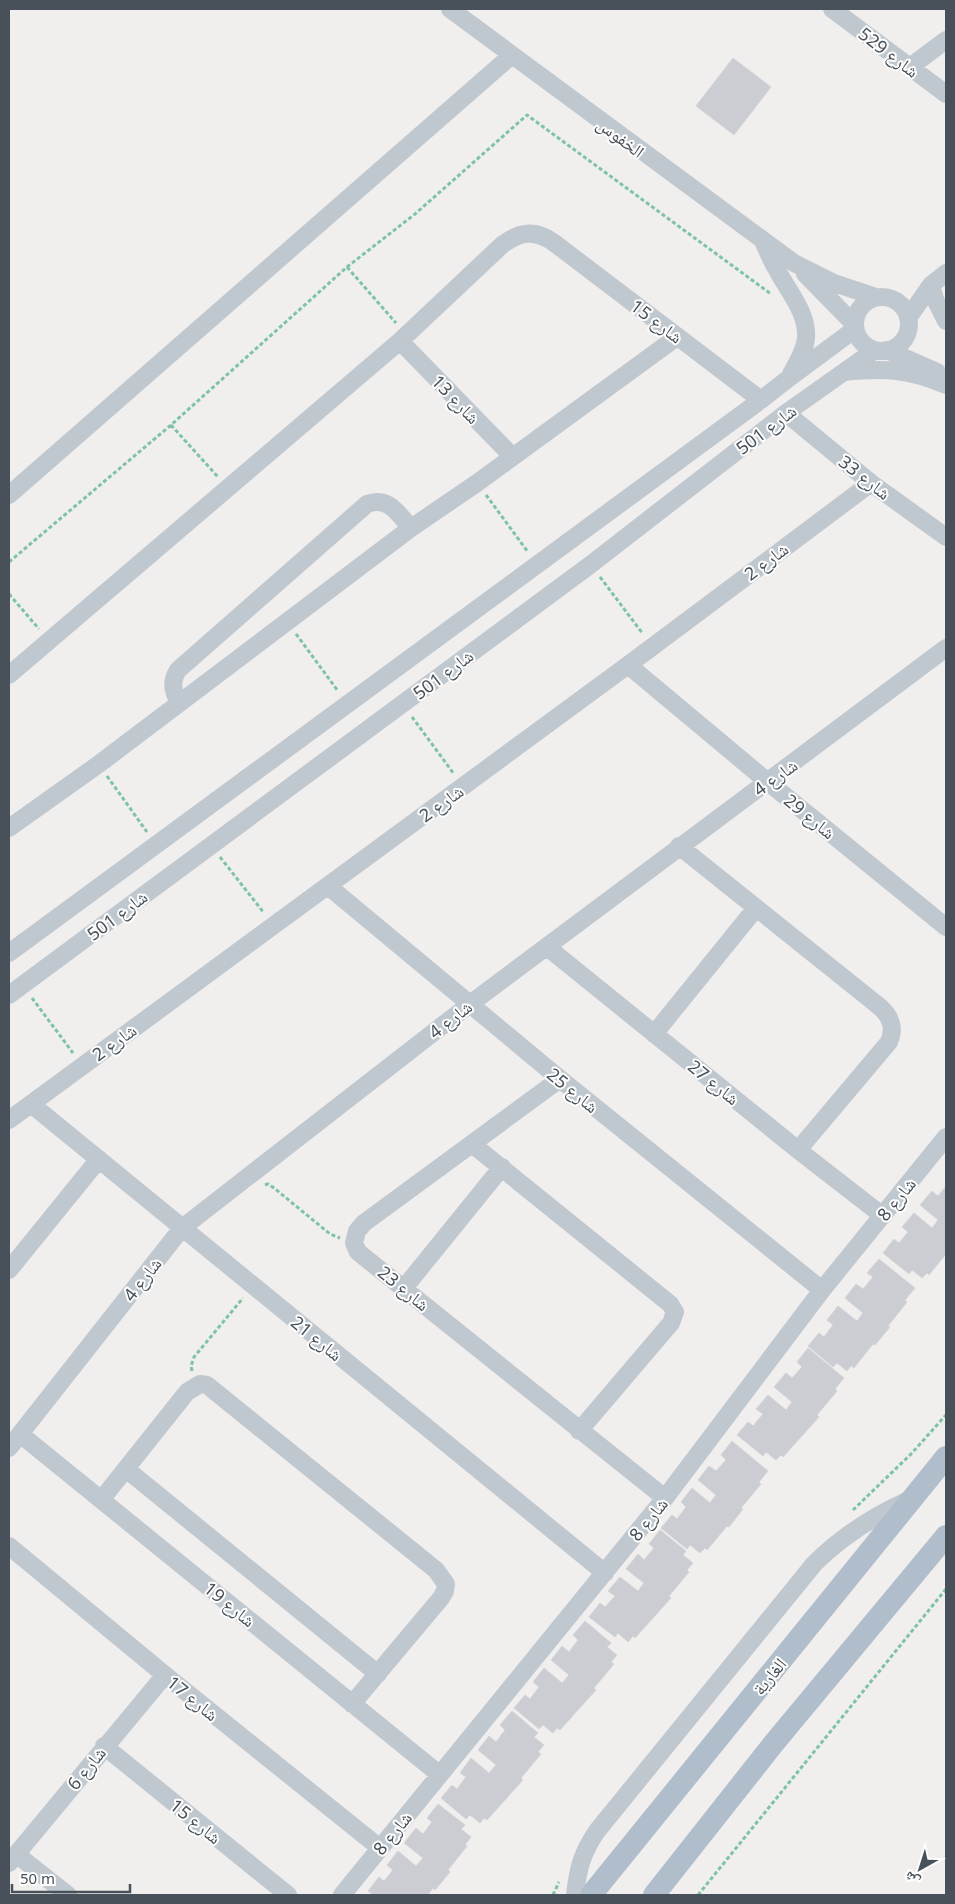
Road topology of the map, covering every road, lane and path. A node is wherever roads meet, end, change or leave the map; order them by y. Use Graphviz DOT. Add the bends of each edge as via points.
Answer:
graph roads {
  1 [pos="450,9"];
  2 [pos="832,9"];
  3 [pos="946,40"];
  4 [pos="512,55"];
  5 [pos="910,67"];
  6 [pos="946,94"];
  7 [pos="764,243"];
  8 [pos="794,263"];
  9 [pos="347,267"];
  10 [pos="946,273"];
  11 [pos="931,285"];
  12 [pos="882,297"];
  13 [pos="801,313"];
  14 [pos="946,321"];
  15 [pos="855,327"];
  16 [pos="907,327"];
  17 [pos="677,337"];
  18 [pos="403,338"];
  19 [pos="881,350"];
  20 [pos="841,372"];
  21 [pos="789,378"];
  22 [pos="946,379"];
  23 [pos="761,400"];
  24 [pos="786,413"];
  25 [pos="171,425"];
  26 [pos="512,456"];
  27 [pos="871,482"];
  28 [pos="477,483"];
  29 [pos="227,487"];
  30 [pos="9,495"];
  31 [pos="411,528"];
  32 [pos="946,537"];
  33 [pos="9,562"];
  34 [pos="537,565"];
  35 [pos="590,565"];
  36 [pos="9,594"];
  37 [pos="287,622"];
  38 [pos="49,641"];
  39 [pos="652,646"];
  40 [pos="946,648"];
  41 [pos="628,665"];
  42 [pos="9,675"];
  43 [pos="179,702"];
  44 [pos="348,704"];
  45 [pos="402,704"];
  46 [pos="98,764"];
  47 [pos="768,782"];
  48 [pos="463,787"];
  49 [pos="9,828"];
  50 [pos="157,844"];
  51 [pos="211,846"];
  52 [pos="679,846"];
  53 [pos="328,886"];
  54 [pos="756,908"];
  55 [pos="274,926"];
  56 [pos="946,927"];
  57 [pos="547,947"];
  58 [pos="9,953"];
  59 [pos="16,990"];
  60 [pos="470,1004"];
  61 [pos="654,1034"];
  62 [pos="82,1066"];
  63 [pos="560,1079"];
  64 [pos="31,1104"];
  65 [pos="9,1120"];
  66 [pos="946,1137"];
  67 [pos="472,1144"];
  68 [pos="798,1150"];
  69 [pos="99,1159"];
  70 [pos="502,1167"];
  71 [pos="261,1187"];
  72 [pos="883,1216"];
  73 [pos="182,1228"];
  74 [pos="354,1237"];
  75 [pos="9,1270"];
  76 [pos="253,1286"];
  77 [pos="404,1288"];
  78 [pos="822,1290"];
  79 [pos="200,1384"];
  80 [pos="579,1431"];
  81 [pos="20,1434"];
  82 [pos="9,1448"];
  83 [pos="946,1457"];
  84 [pos="126,1469"];
  85 [pos="913,1497"];
  86 [pos="665,1498"];
  87 [pos="101,1500"];
  88 [pos="946,1536"];
  89 [pos="9,1546"];
  90 [pos="604,1573"];
  91 [pos="946,1589"];
  92 [pos="378,1674"];
  93 [pos="165,1675"];
  94 [pos="352,1704"];
  95 [pos="104,1746"];
  96 [pos="439,1774"];
  97 [pos="380,1848"];
  98 [pos="12,1858"];
  99 [pos="68,1895"];
  100 [pos="288,1895"];
  101 [pos="342,1895"];
  102 [pos="575,1895"];
  103 [pos="591,1895"];
  104 [pos="654,1895"];
  105 [pos="698,1895"];
  1 -- 4 [label="street, الخفوس"];
  2 -- 5 [label="street, شارع 529"];
  3 -- 5 [label="street"];
  4 -- 7 [label="street, الخفوس"];
  4 -- 30 [label="street"];
  5 -- 6 [label="street, شارع 529"];
  7 -- 8 [label="street, الخفوس"];
  7 -- 13 [label="street"];
  8 -- 12 [label="street, الخفوس" via="834,283"];
  8 -- 15 [label="street, الخفوس"];
  9 -- 13 [label="path" via="415,214 527,115 793,311"];
  9 -- 18 [label="path"];
  9 -- 25 [label="path"];
  10 -- 11 [label="street"];
  11 -- 12 [label="street"];
  11 -- 14 [label="street"];
  11 -- 16 [label="street"];
  12 -- 15 [label="street" via="869,300 858,310"];
  12 -- 16 [label="street" via="899,303"];
  13 -- 21 [label="street" via="806,338"];
  15 -- 19 [label="street" via="864,344"];
  15 -- 21 [label="street, شارع 501"];
  16 -- 19 [label="street" via="898,345"];
  16 -- 22 [label="street"];
  17 -- 18 [label="street, شارع 15" via="553,242 531,233 509,240"];
  17 -- 23 [label="street, شارع 15"];
  17 -- 26 [label="street"];
  18 -- 26 [label="street, شارع 13"];
  18 -- 29 [label="street, شارع 15"];
  19 -- 20 [label="street, شارع 501"];
  19 -- 22 [label="street"];
  20 -- 22 [label="street" via="886,369"];
  20 -- 24 [label="street, شارع 501"];
  21 -- 23 [label="street, شارع 501"];
  23 -- 34 [label="street, شارع 501"];
  24 -- 27 [label="street, شارع 33"];
  24 -- 35 [label="street, شارع 501"];
  25 -- 29 [label="path"];
  25 -- 33 [label="path"];
  26 -- 28 [label="street"];
  27 -- 32 [label="street, شارع 33"];
  27 -- 39 [label="street, شارع 2"];
  28 -- 31 [label="street"];
  28 -- 34 [label="path"];
  29 -- 38 [label="street, شارع 15"];
  31 -- 37 [label="street"];
  31 -- 43 [label="street" via="386,502 367,504 178,670 173,690"];
  34 -- 44 [label="street, شارع 501"];
  35 -- 39 [label="path"];
  35 -- 45 [label="street, شارع 501"];
  36 -- 38 [label="path"];
  37 -- 43 [label="street"];
  37 -- 44 [label="path"];
  38 -- 42 [label="street, شارع 15"];
  39 -- 41 [label="street, شارع 2"];
  40 -- 47 [label="street, شارع 4"];
  41 -- 47 [label="street, شارع 29"];
  41 -- 48 [label="street, شارع 2"];
  43 -- 46 [label="street"];
  44 -- 50 [label="street, شارع 501"];
  45 -- 48 [label="path"];
  45 -- 51 [label="street, شارع 501"];
  46 -- 49 [label="street"];
  46 -- 50 [label="path"];
  47 -- 52 [label="street, شارع 4"];
  47 -- 56 [label="street, شارع 29"];
  48 -- 53 [label="street, شارع 2"];
  50 -- 58 [label="street, شارع 501"];
  51 -- 55 [label="path"];
  51 -- 59 [label="street, شارع 501"];
  52 -- 54 [label="street"];
  52 -- 57 [label="street, شارع 4"];
  53 -- 55 [label="street, شارع 2"];
  53 -- 60 [label="street, شارع 25"];
  54 -- 61 [label="street"];
  54 -- 68 [label="street" via="886,1012 892,1027 889,1042"];
  55 -- 62 [label="street, شارع 2"];
  57 -- 60 [label="street, شارع 4"];
  57 -- 61 [label="street, شارع 27"];
  59 -- 62 [label="path"];
  60 -- 63 [label="street, شارع 25"];
  60 -- 73 [label="street, شارع 4"];
  61 -- 68 [label="street, شارع 27"];
  62 -- 64 [label="street, شارع 2"];
  63 -- 67 [label="street"];
  63 -- 78 [label="street, شارع 25"];
  64 -- 65 [label="street, شارع 2"];
  64 -- 69 [label="street, شارع 21"];
  66 -- 72 [label="street, شارع 8"];
  67 -- 70 [label="street"];
  67 -- 74 [label="street" via="364,1223"];
  68 -- 72 [label="street, شارع 27"];
  69 -- 73 [label="street, شارع 21"];
  69 -- 75 [label="street"];
  70 -- 77 [label="street"];
  70 -- 80 [label="street" via="670,1304 674,1312 671,1323"];
  71 -- 74 [label="path" via="268,1184 274,1188 330,1234"];
  72 -- 78 [label="street, شارع 8"];
  73 -- 76 [label="street, شارع 21"];
  73 -- 81 [label="street, شارع 4"];
  74 -- 77 [label="street, شارع 23" via="358,1252"];
  76 -- 79 [label="path" via="194,1357 191,1366"];
  76 -- 90 [label="street, شارع 21"];
  77 -- 80 [label="street, شارع 23"];
  78 -- 86 [label="street, شارع 8"];
  79 -- 84 [label="street" via="187,1392"];
  79 -- 92 [label="street" via="214,1389 442,1576 446,1584 441,1598"];
  80 -- 86 [label="street, شارع 23"];
  81 -- 82 [label="street, شارع 4"];
  81 -- 87 [label="street, شارع 19"];
  83 -- 85 [label="main road, الغارية"];
  84 -- 87 [label="street"];
  84 -- 92 [label="street"];
  85 -- 102 [label="street" via="860,1526 810,1569 594,1836 581,1859"];
  85 -- 103 [label="main road, الغارية"];
  86 -- 90 [label="street, شارع 8"];
  87 -- 94 [label="street, شارع 19"];
  88 -- 104 [label="main road"];
  89 -- 93 [label="street, شارع 17"];
  90 -- 96 [label="street, شارع 8"];
  91 -- 105 [label="path"];
  92 -- 94 [label="street"];
  93 -- 95 [label="street, شارع 6"];
  93 -- 97 [label="street, شارع 17"];
  94 -- 96 [label="street, شارع 19"];
  95 -- 98 [label="street, شارع 6"];
  95 -- 100 [label="street, شارع 15"];
  96 -- 97 [label="street, شارع 8"];
  97 -- 101 [label="street, شارع 8"];
  98 -- 99 [label="street"];
}
